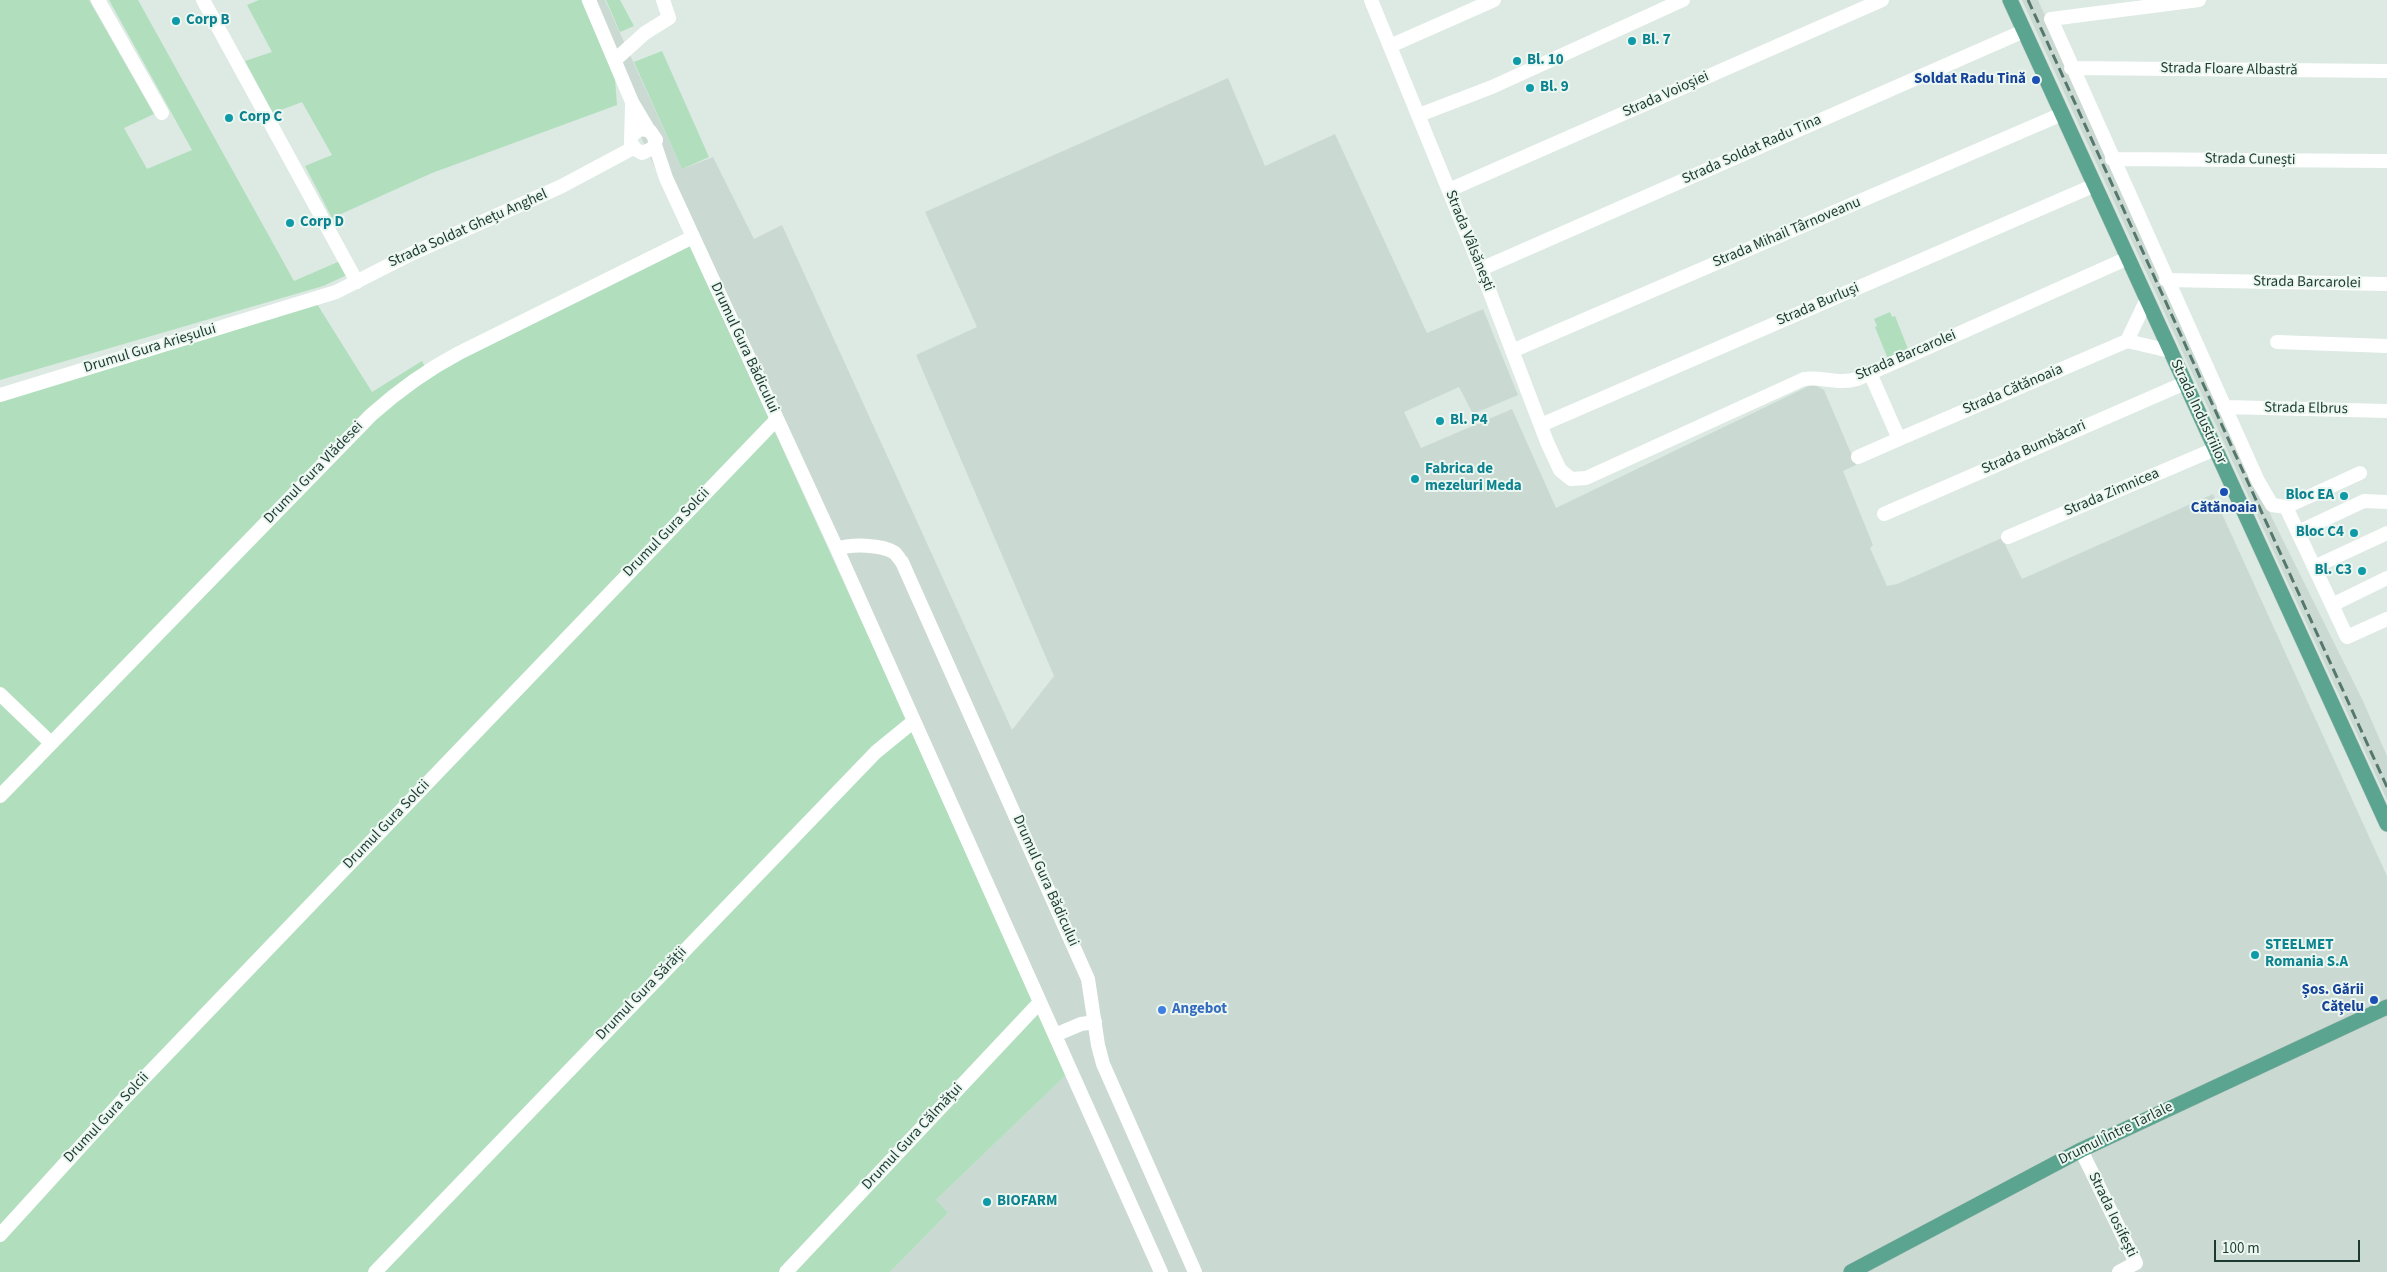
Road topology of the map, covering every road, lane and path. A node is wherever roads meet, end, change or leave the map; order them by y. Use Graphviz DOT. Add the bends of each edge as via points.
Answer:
graph roads {
  1 [pos="98,0"];
  2 [pos="203,0"];
  3 [pos="589,0"];
  4 [pos="663,0"];
  5 [pos="1371,0"];
  6 [pos="1494,0"];
  7 [pos="1684,0"];
  8 [pos="1882,0"];
  9 [pos="2010,0"];
  10 [pos="2199,0"];
  11 [pos="2024,31"];
  12 [pos="1390,46"];
  13 [pos="615,60"];
  14 [pos="2071,68"];
  15 [pos="2387,71"];
  16 [pos="632,102"];
  17 [pos="162,114"];
  18 [pos="2062,114"];
  19 [pos="1419,115"];
  20 [pos="648,129"];
  21 [pos="636,145"];
  22 [pos="655,145"];
  23 [pos="2112,158"];
  24 [pos="2387,161"];
  25 [pos="666,178"];
  26 [pos="2095,185"];
  27 [pos="1449,190"];
  28 [pos="693,237"];
  29 [pos="2128,258"];
  30 [pos="1481,269"];
  31 [pos="2166,280"];
  32 [pos="357,282"];
  33 [pos="2387,284"];
  34 [pos="2147,300"];
  35 [pos="300,304"];
  36 [pos="2127,341"];
  37 [pos="2277,342"];
  38 [pos="2387,346"];
  39 [pos="1512,351"];
  40 [pos="2170,351"];
  41 [pos="1870,373"];
  42 [pos="2185,383"];
  43 [pos="0,395"];
  44 [pos="2224,407"];
  45 [pos="2387,411"];
  46 [pos="777,419"];
  47 [pos="1540,425"];
  48 [pos="1899,439"];
  49 [pos="2215,449"];
  50 [pos="1858,458"];
  51 [pos="2360,473"];
  52 [pos="1571,479"];
  53 [pos="2387,502"];
  54 [pos="2286,507"];
  55 [pos="1884,514"];
  56 [pos="2298,532"];
  57 [pos="2387,533"];
  58 [pos="2008,537"];
  59 [pos="837,550"];
  60 [pos="2314,567"];
  61 [pos="2387,578"];
  62 [pos="2332,605"];
  63 [pos="2387,619"];
  64 [pos="0,694"];
  65 [pos="914,720"];
  66 [pos="51,743"];
  67 [pos="0,796"];
  68 [pos="2387,824"];
  69 [pos="1040,1002"];
  70 [pos="2387,1007"];
  71 [pos="1096,1022"];
  72 [pos="1055,1035"];
  73 [pos="2080,1150"];
  74 [pos="0,1235"];
  75 [pos="375,1272"];
  76 [pos="786,1272"];
  77 [pos="1161,1272"];
  78 [pos="1195,1272"];
  79 [pos="1852,1272"];
  80 [pos="2119,1272"];
  1 -- 17 [label="street"];
  2 -- 32 [label="street"];
  3 -- 13 [label="street"];
  4 -- 13 [label="street" via="669,18 644,33"];
  5 -- 12 [label="street, Strada Vâlsănești"];
  6 -- 12 [label="street"];
  7 -- 19 [label="street" via="1492,87"];
  8 -- 27 [label="street, Strada Voioșiei"];
  9 -- 11 [label="main road, Strada Industriilor"];
  10 -- 14 [label="street" via="2051,19"];
  11 -- 18 [label="main road, Strada Industriilor"];
  11 -- 30 [label="street, Strada Soldat Radu Tina"];
  12 -- 19 [label="street, Strada Vâlsănești"];
  13 -- 16 [label="street"];
  14 -- 15 [label="street, Strada Floare Albastră"];
  14 -- 23 [label="street"];
  16 -- 20 [label="street"];
  16 -- 21 [label="street"];
  18 -- 26 [label="main road, Strada Industriilor"];
  18 -- 39 [label="street, Strada Mihail Târnoveanu"];
  19 -- 27 [label="street, Strada Vâlsănești"];
  20 -- 21 [label="street" via="639,129"];
  20 -- 22 [label="street" via="654,134"];
  21 -- 22 [label="street" via="648,152"];
  21 -- 25 [label="street"];
  21 -- 32 [label="street, Strada Soldat Ghețu Anghel" via="555,190 411,254"];
  22 -- 25 [label="street, Drumul Gura Bădicului"];
  23 -- 24 [label="street, Strada Cunești"];
  23 -- 31 [label="street"];
  25 -- 28 [label="street, Drumul Gura Bădicului"];
  26 -- 29 [label="main road, Strada Industriilor"];
  26 -- 47 [label="street, Strada Burluși"];
  27 -- 30 [label="street, Strada Vâlsănești"];
  28 -- 46 [label="street, Drumul Gura Bădicului"];
  28 -- 66 [label="street, Drumul Gura Vlădesei" via="459,353 410,381 370,415"];
  29 -- 34 [label="main road, Strada Industriilor"];
  29 -- 41 [label="street, Strada Barcarolei"];
  30 -- 39 [label="street, Strada Vâlsănești"];
  31 -- 33 [label="street, Strada Barcarolei"];
  31 -- 44 [label="street"];
  32 -- 35 [label="street, Strada Soldat Ghețu Anghel"];
  34 -- 36 [label="street"];
  34 -- 40 [label="main road, Strada Industriilor"];
  35 -- 43 [label="street, Drumul Gura Arieșului"];
  36 -- 40 [label="street"];
  36 -- 48 [label="street, Strada Cătănoaia"];
  37 -- 38 [label="street"];
  39 -- 47 [label="street, Strada Vâlsănești"];
  40 -- 42 [label="main road, Strada Industriilor"];
  41 -- 48 [label="street"];
  41 -- 52 [label="street, Strada Barcarolei" via="1842,382 1804,379 1586,478"];
  42 -- 49 [label="main road, Strada Industriilor"];
  42 -- 55 [label="street, Strada Bumbăcari"];
  44 -- 45 [label="street, Strada Elbrus"];
  44 -- 54 [label="street" via="2269,502"];
  46 -- 59 [label="street, Drumul Gura Bădicului"];
  46 -- 74 [label="street, Drumul Gura Solcii" via="122,1101"];
  47 -- 52 [label="street, Strada Vâlsănești" via="1560,470"];
  48 -- 50 [label="street, Strada Cătănoaia"];
  49 -- 58 [label="street, Strada Zimnicea"];
  49 -- 68 [label="main road, Strada Industriilor"];
  51 -- 54 [label="street"];
  53 -- 56 [label="street" via="2364,501"];
  54 -- 56 [label="street"];
  56 -- 60 [label="street"];
  57 -- 60 [label="street"];
  59 -- 65 [label="street, Drumul Gura Bădicului"];
  59 -- 71 [label="street, Drumul Gura Bădicului" via="845,546 881,548 894,553 902,562 1088,979"];
  60 -- 62 [label="street"];
  61 -- 62 [label="street"];
  62 -- 63 [label="street" via="2347,638"];
  64 -- 66 [label="street"];
  65 -- 69 [label="street, Drumul Gura Bădicului"];
  65 -- 75 [label="street, Drumul Gura Sărății" via="876,752"];
  66 -- 67 [label="street, Drumul Gura Vlădesei"];
  69 -- 72 [label="street, Drumul Gura Bădicului"];
  69 -- 76 [label="street, Drumul Gura Călmățui"];
  70 -- 73 [label="main road, Drumul Între Tarlale"];
  71 -- 72 [label="street" via="1081,1024"];
  71 -- 78 [label="street, Drumul Gura Bădicului" via="1103,1064"];
  72 -- 77 [label="street, Drumul Gura Bădicului"];
  73 -- 79 [label="main road, Drumul Între Tarlale"];
  73 -- 80 [label="street, Strada Iosifești" via="2136,1263"];
}
